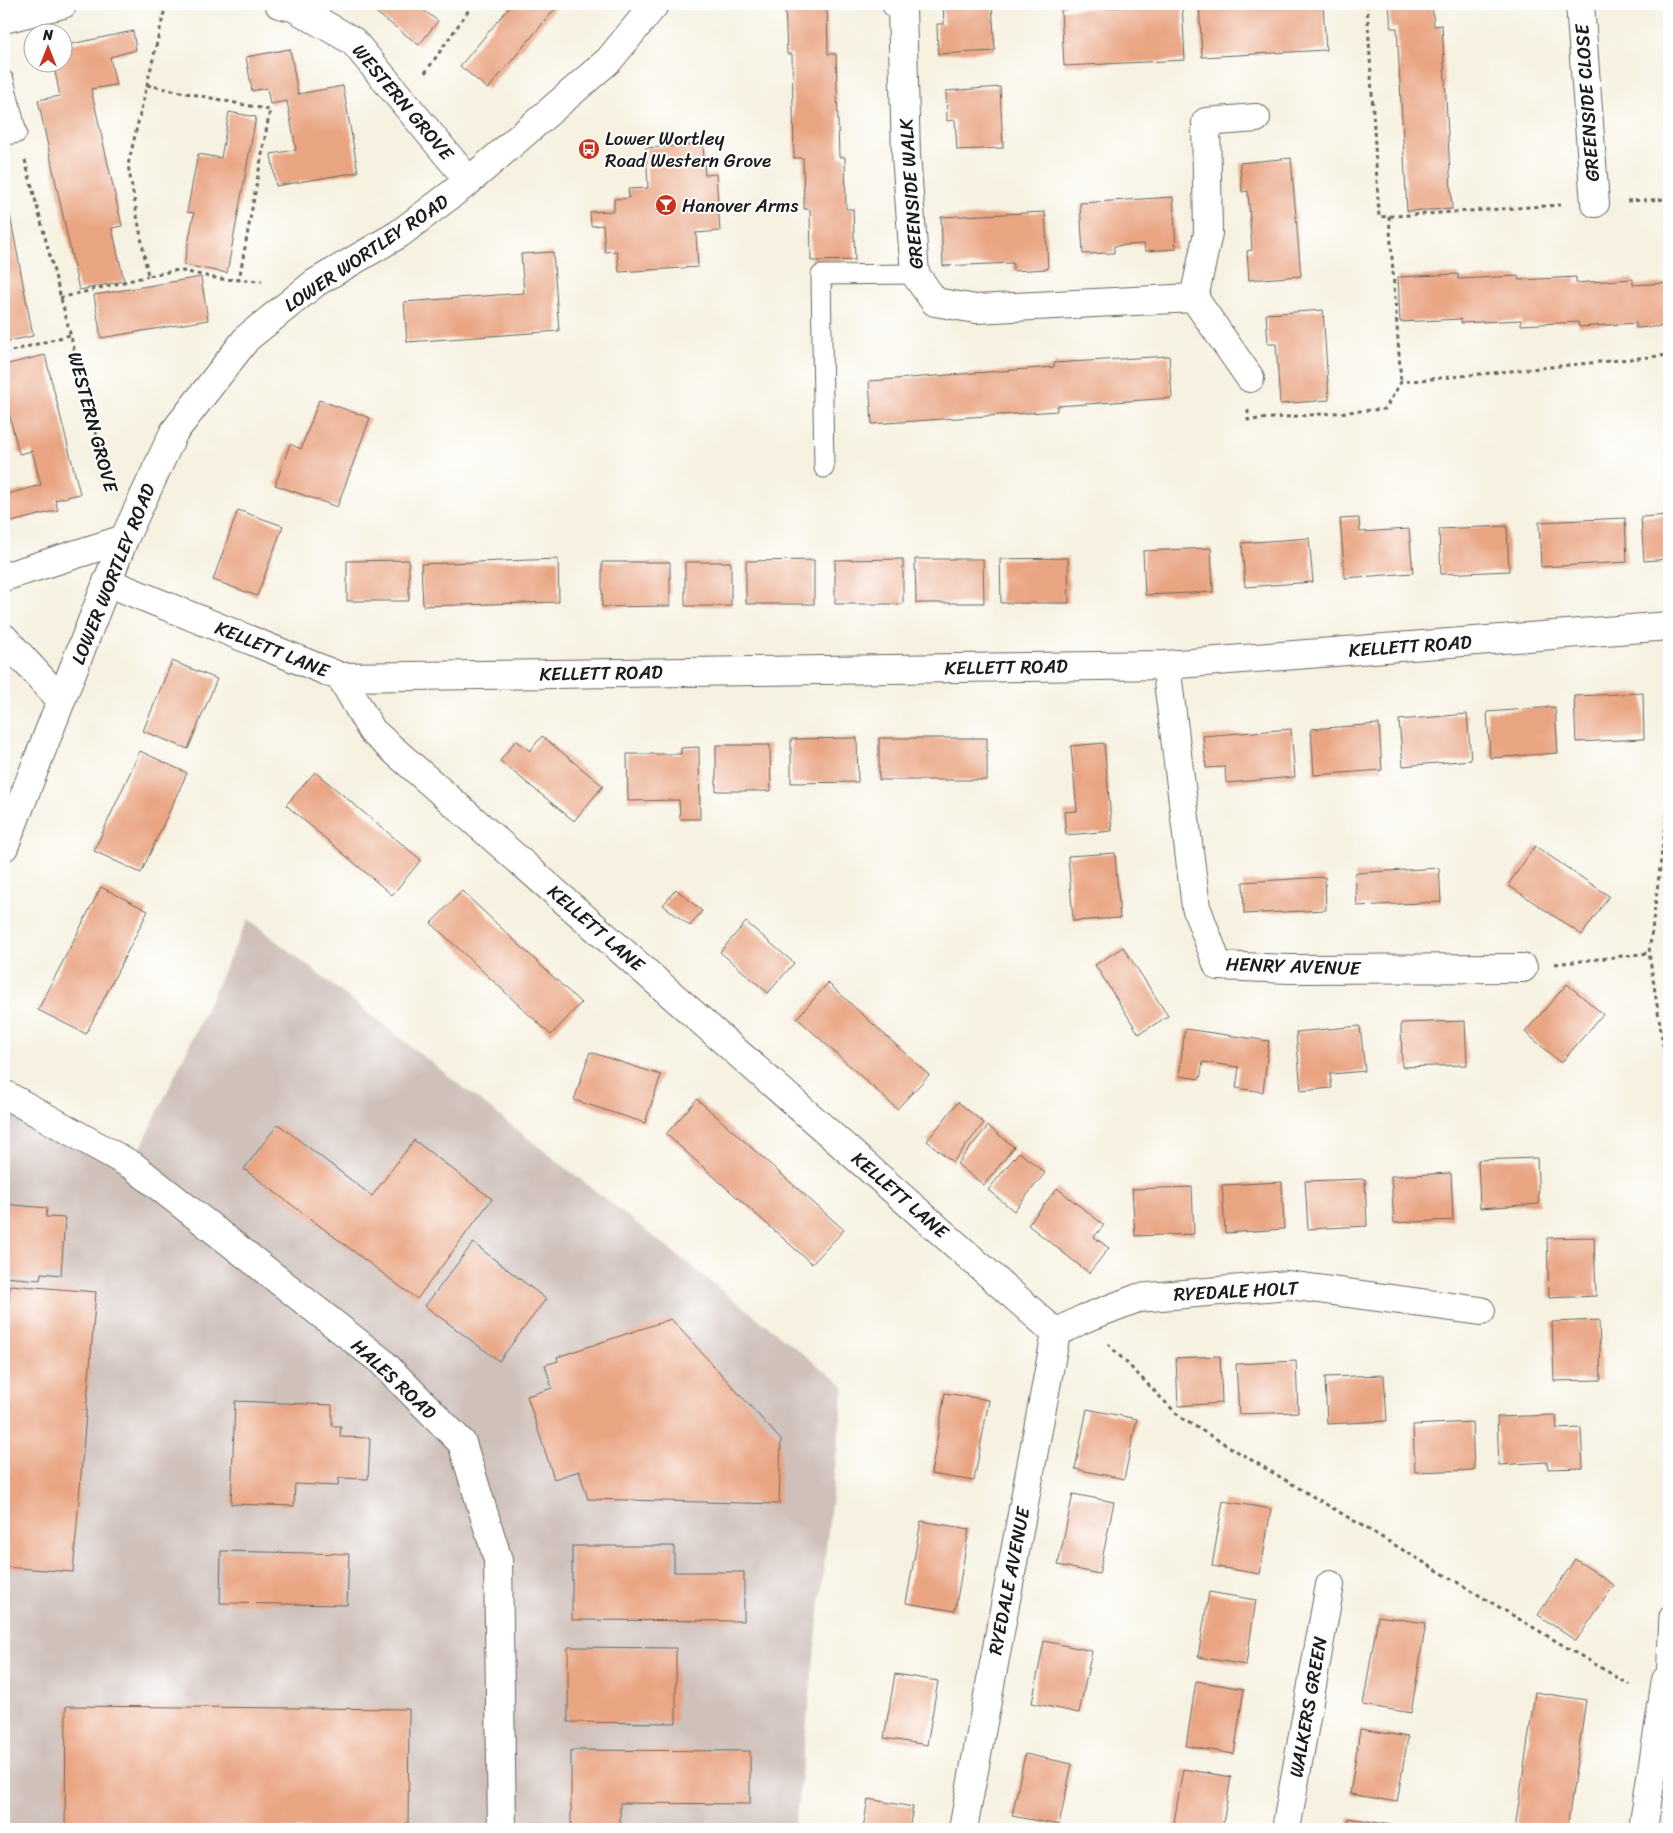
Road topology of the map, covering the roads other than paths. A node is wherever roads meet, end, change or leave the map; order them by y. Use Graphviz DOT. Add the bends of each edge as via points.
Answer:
graph roads {
  1 [pos="63,4"];
  2 [pos="279,4"];
  3 [pos="655,4"];
  4 [pos="896,4"];
  5 [pos="1580,4"];
  6 [pos="4,19"];
  7 [pos="4,80"];
  8 [pos="1256,118"];
  9 [pos="11,134"];
  10 [pos="469,180"];
  11 [pos="1595,203"];
  12 [pos="915,274"];
  13 [pos="1194,298"];
  14 [pos="1250,378"];
  15 [pos="824,468"];
  16 [pos="124,539"];
  17 [pos="4,577"];
  18 [pos="107,582"];
  19 [pos="1669,626"];
  20 [pos="4,638"];
  21 [pos="1166,665"];
  22 [pos="341,676"];
  23 [pos="61,700"];
  24 [pos="4,847"];
  25 [pos="1523,968"];
  26 [pos="4,1094"];
  27 [pos="1481,1311"];
  28 [pos="1056,1333"];
  29 [pos="1330,1585"];
  30 [pos="1669,1616"];
  31 [pos="1666,1687"];
  32 [pos="502,1829"];
  33 [pos="963,1829"];
  34 [pos="1286,1829"];
  35 [pos="1643,1829"];
  1 -- 6 [label="street"];
  2 -- 10 [label="street, WESTERN GROVE" via="293,7 354,41"];
  3 -- 10 [label="street, LOWER WORTLEY ROAD" via="609,60"];
  4 -- 12 [label="street, GREENSIDE WALK" via="902,9 906,155"];
  5 -- 11 [label="street, GREENSIDE CLOSE"];
  7 -- 9 [label="lane"];
  8 -- 13 [label="street" via="1206,122 1208,233"];
  10 -- 16 [label="street, LOWER WORTLEY ROAD" via="399,234 315,282 247,338 174,432"];
  12 -- 13 [label="street, GREENSIDE WALK" via="935,302 976,309"];
  12 -- 15 [label="lane" via="820,275"];
  13 -- 14 [label="street"];
  16 -- 17 [label="street"];
  16 -- 18 [label="street, LOWER WORTLEY ROAD"];
  18 -- 22 [label="street, KELLETT LANE"];
  18 -- 23 [label="street, LOWER WORTLEY ROAD"];
  19 -- 21 [label="street, KELLETT ROAD"];
  20 -- 23 [label="street"];
  21 -- 22 [label="street, KELLETT ROAD"];
  21 -- 25 [label="street, HENRY AVENUE" via="1196,907 1218,966 1289,969"];
  22 -- 28 [label="street, KELLETT LANE" via="372,731"];
  23 -- 24 [label="street, LOWER WORTLEY ROAD"];
  26 -- 32 [label="street, HALES ROAD" via="133,1166 381,1361 462,1443 498,1560"];
  27 -- 28 [label="street, RYEDALE HOLT" via="1288,1285 1138,1298"];
  28 -- 33 [label="street, RYEDALE AVENUE"];
  29 -- 34 [label="street, WALKERS GREEN"];
  30 -- 31 [label="lane"];
  31 -- 35 [label="street"];
}
